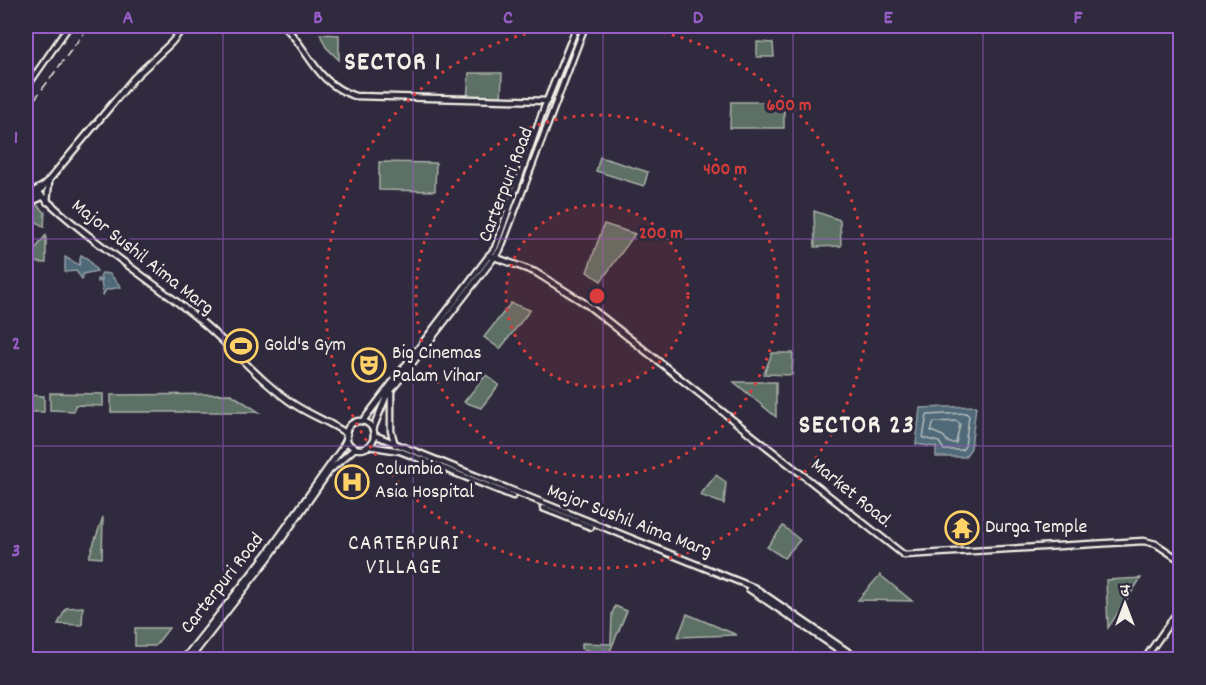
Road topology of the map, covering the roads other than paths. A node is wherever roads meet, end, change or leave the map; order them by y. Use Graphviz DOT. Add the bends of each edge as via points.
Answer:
graph roads {
  1 [pos="69,26"];
  2 [pos="184,26"];
  3 [pos="284,26"];
  4 [pos="577,26"];
  5 [pos="585,26"];
  6 [pos="26,88"];
  7 [pos="547,101"];
  8 [pos="553,103"];
  9 [pos="47,183"];
  10 [pos="39,195"];
  11 [pos="26,196"];
  12 [pos="26,202"];
  13 [pos="48,202"];
  14 [pos="492,256"];
  15 [pos="392,390"];
  16 [pos="363,421"];
  17 [pos="332,423"];
  18 [pos="350,427"];
  19 [pos="373,432"];
  20 [pos="347,436"];
  21 [pos="395,445"];
  22 [pos="368,446"];
  23 [pos="355,448"];
  24 [pos="1180,560"];
  25 [pos="1180,608"];
  26 [pos="183,660"];
  27 [pos="189,660"];
  28 [pos="854,660"];
  29 [pos="860,660"];
  30 [pos="1144,660"];
  1 -- 6 [label="street"];
  2 -- 9 [label="street" via="134,78"];
  3 -- 7 [label="street" via="323,79 355,96"];
  4 -- 7 [label="street, Carterpuri Road"];
  5 -- 8 [label="street, Carterpuri Road"];
  7 -- 8 [label="street"];
  7 -- 14 [label="street, Carterpuri Road"];
  8 -- 14 [label="street, Carterpuri Road" via="510,229"];
  9 -- 10 [label="street"];
  9 -- 11 [label="street"];
  9 -- 13 [label="street"];
  10 -- 12 [label="street"];
  10 -- 13 [label="street, Major Sushil Aima Marg"];
  13 -- 17 [label="street, Major Sushil Aima Marg" via="198,318 293,403"];
  14 -- 15 [label="street, Carterpuri Road"];
  14 -- 16 [label="street, Carterpuri Road"];
  14 -- 24 [label="street, Market Road." via="535,272 586,304 903,555 1144,541"];
  15 -- 19 [label="street, Carterpuri Road"];
  15 -- 21 [label="street" via="391,431"];
  16 -- 18 [label="street"];
  16 -- 19 [label="street"];
  17 -- 18 [label="street, Major Sushil Aima Marg"];
  17 -- 20 [label="street, Major Sushil Aima Marg"];
  18 -- 20 [label="street"];
  19 -- 21 [label="street, Major Sushil Aima Marg"];
  19 -- 22 [label="street"];
  20 -- 23 [label="street"];
  20 -- 26 [label="street, Carterpuri Road" via="267,554"];
  21 -- 29 [label="street, Major Sushil Aima Marg" via="755,588"];
  22 -- 23 [label="street"];
  22 -- 28 [label="street, Major Sushil Aima Marg" via="407,454 744,587"];
  23 -- 27 [label="street, Carterpuri Road" via="330,470 270,556"];
  25 -- 30 [label="street"];
}
